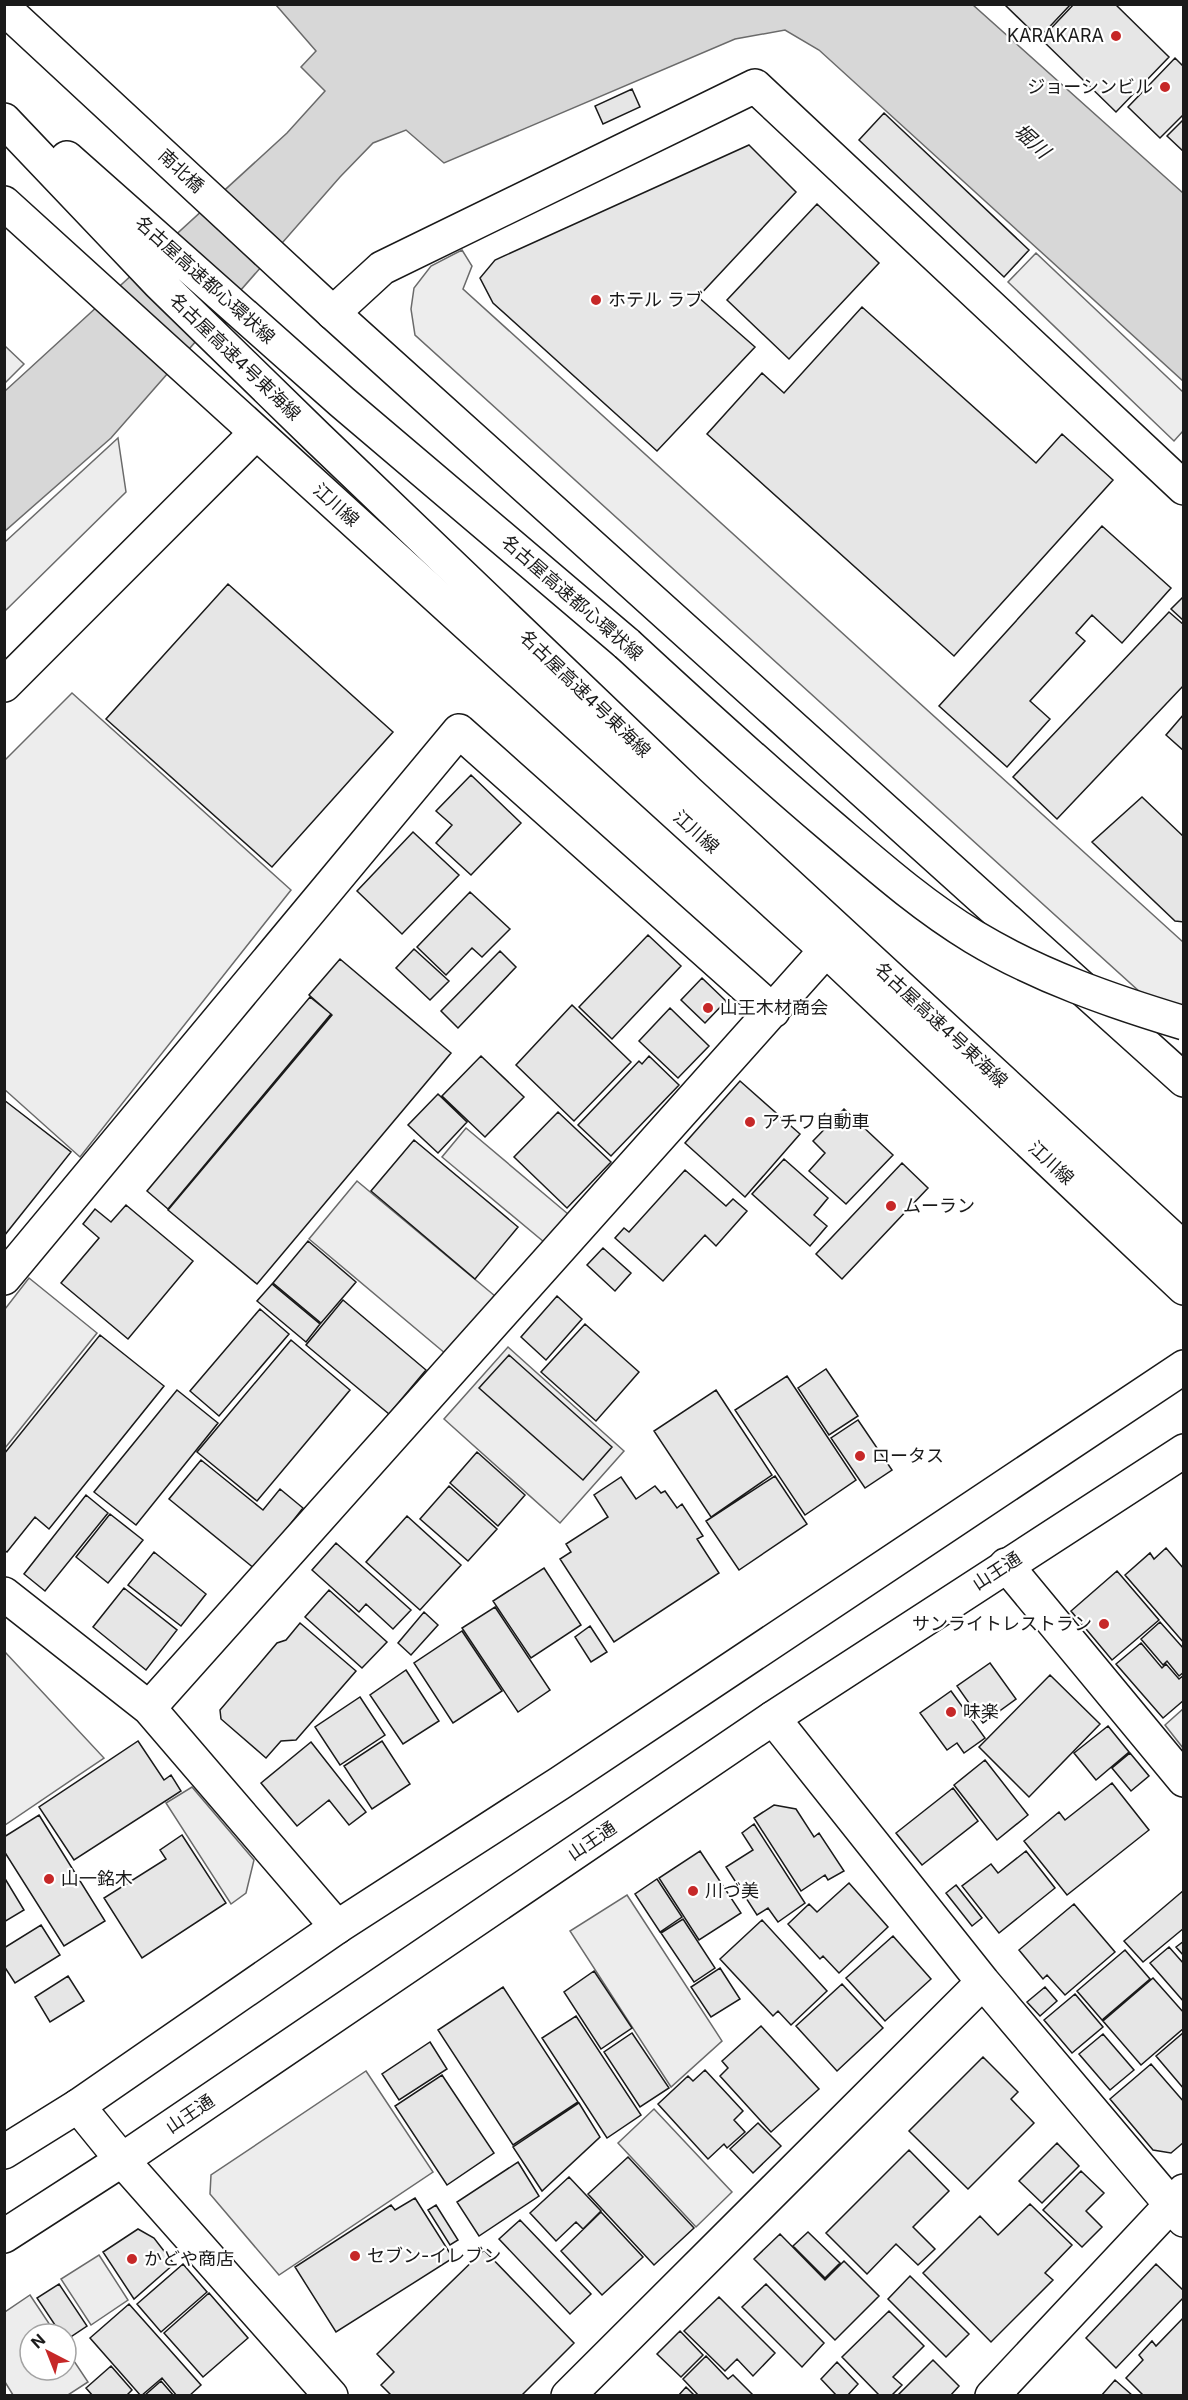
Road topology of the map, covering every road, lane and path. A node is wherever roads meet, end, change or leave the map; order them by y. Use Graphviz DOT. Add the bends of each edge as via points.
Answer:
graph roads {
  1 [pos="6,7"];
  2 [pos="4,102"];
  3 [pos="4,120"];
  4 [pos="4,203"];
  5 [pos="333,313"];
  6 [pos="256,433"];
  7 [pos="1184,488"];
  8 [pos="4,685"];
  9 [pos="826,950"];
  10 [pos="773,1011"];
  11 [pos="1184,1023"];
  12 [pos="1184,1080"];
  13 [pos="1184,1249"];
  14 [pos="4,1278"];
  15 [pos="1184,1288"];
  16 [pos="1184,1367"];
  17 [pos="1184,1451"];
  18 [pos="1006,1565"];
  19 [pos="4,1594"];
  20 [pos="149,1708"];
  21 [pos="773,1718"];
  22 [pos="1184,1780"];
  23 [pos="337,1927"];
  24 [pos="983,1983"];
  25 [pos="78,2106"];
  26 [pos="4,2151"];
  27 [pos="122,2160"];
  28 [pos="1179,2205"];
  29 [pos="4,2236"];
  30 [pos="330,2396"];
  31 [pos="568,2396"];
  32 [pos="992,2396"];
  1 -- 5 [label="main road, 南北橋"];
  2 -- 11 [label="main road, 名古屋高速都心環状線, bridge" via="342,402 925,904 1015,960 1112,1000"];
  3 -- 13 [label="main road, 名古屋高速4号東海線" via="159,283 394,511 688,792"];
  4 -- 6 [label="main road, 江川線"];
  5 -- 7 [label="main road" via="382,268 755,86"];
  5 -- 12 [label="main road"];
  6 -- 8 [label="main road"];
  6 -- 9 [label="main road, 江川線"];
  9 -- 10 [label="main road"];
  9 -- 15 [label="main road, 江川線"];
  10 -- 14 [label="main road" via="459,731"];
  10 -- 20 [label="main road"];
  16 -- 23 [label="main road"];
  17 -- 18 [label="main road, 山王通"];
  18 -- 21 [label="main road, 山王通"];
  18 -- 22 [label="main road"];
  19 -- 20 [label="main road"];
  20 -- 23 [label="main road"];
  21 -- 24 [label="main road"];
  21 -- 27 [label="main road, 山王通"];
  23 -- 25 [label="main road"];
  24 -- 28 [label="main road"];
  24 -- 31 [label="main road"];
  25 -- 26 [label="main road"];
  25 -- 27 [label="main road"];
  27 -- 29 [label="main road, 山王通"];
  27 -- 30 [label="main road"];
  28 -- 32 [label="main road"];
}
